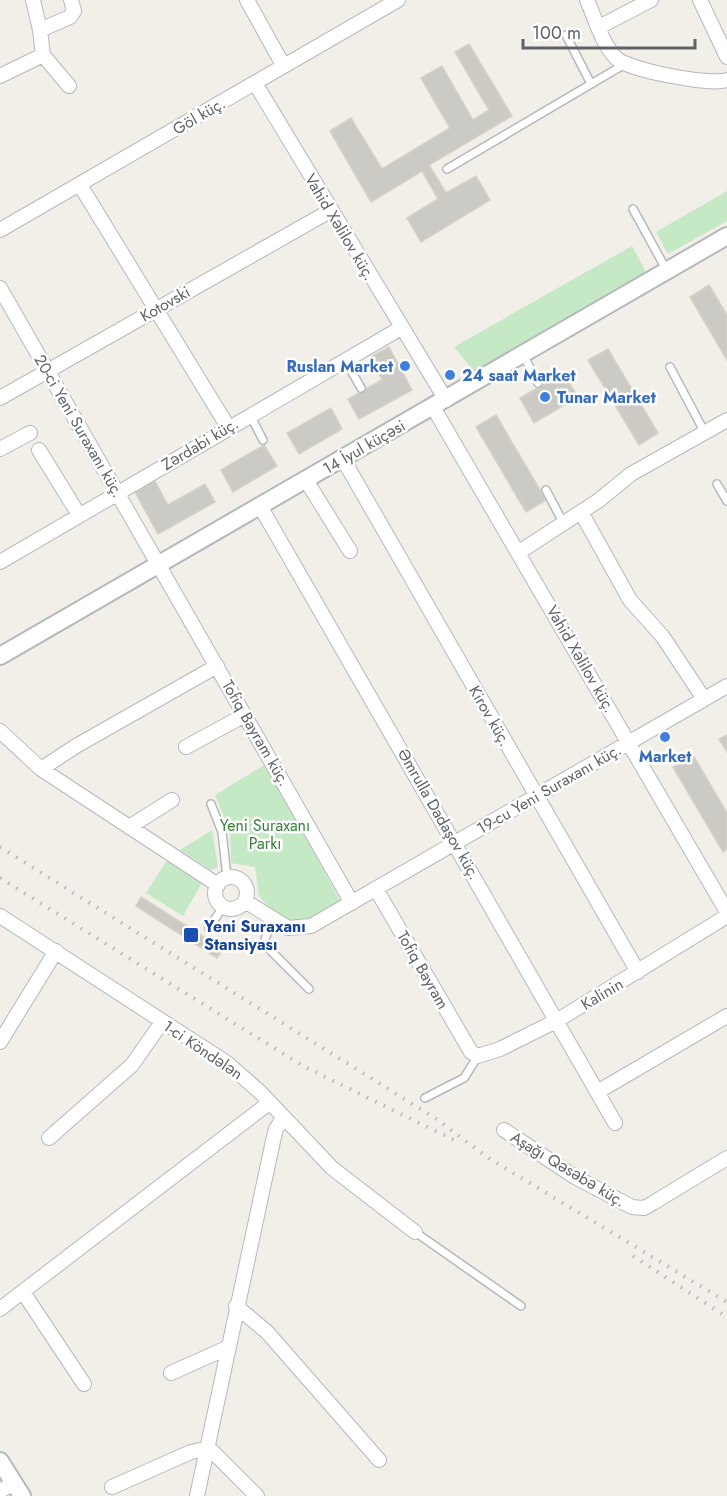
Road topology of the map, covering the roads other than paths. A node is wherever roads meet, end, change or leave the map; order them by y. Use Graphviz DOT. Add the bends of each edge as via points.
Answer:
graph roads {
  1 [pos="33,0"];
  2 [pos="71,0"];
  3 [pos="247,0"];
  4 [pos="398,0"];
  5 [pos="587,0"];
  6 [pos="651,0"];
  7 [pos="700,0"];
  8 [pos="599,27"];
  9 [pos="40,30"];
  10 [pos="566,35"];
  11 [pos="44,55"];
  12 [pos="727,57"];
  13 [pos="625,64"];
  14 [pos="283,65"];
  15 [pos="0,76"];
  16 [pos="727,80"];
  17 [pos="255,83"];
  18 [pos="591,84"];
  19 [pos="69,86"];
  20 [pos="447,169"];
  21 [pos="80,185"];
  22 [pos="633,209"];
  23 [pos="330,211"];
  24 [pos="0,230"];
  25 [pos="727,237"];
  26 [pos="667,271"];
  27 [pos="0,288"];
  28 [pos="156,309"];
  29 [pos="401,328"];
  30 [pos="523,355"];
  31 [pos="345,360"];
  32 [pos="670,367"];
  33 [pos="48,372"];
  34 [pos="538,383"];
  35 [pos="362,388"];
  36 [pos="0,398"];
  37 [pos="440,404"];
  38 [pos="250,415"];
  39 [pos="727,420"];
  40 [pos="228,427"];
  41 [pos="30,433"];
  42 [pos="705,433"];
  43 [pos="264,440"];
  44 [pos="0,449"];
  45 [pos="39,450"];
  46 [pos="343,459"];
  47 [pos="306,480"];
  48 [pos="717,484"];
  49 [pos="546,490"];
  50 [pos="117,493"];
  51 [pos="727,501"];
  52 [pos="260,506"];
  53 [pos="581,512"];
  54 [pos="79,515"];
  55 [pos="564,524"];
  56 [pos="350,551"];
  57 [pos="519,552"];
  58 [pos="1,559"];
  59 [pos="159,564"];
  60 [pos="0,656"];
  61 [pos="217,666"];
  62 [pos="727,686"];
  63 [pos="704,699"];
  64 [pos="245,715"];
  65 [pos="0,731"];
  66 [pos="629,742"];
  67 [pos="186,747"];
  68 [pos="41,769"];
  69 [pos="536,796"];
  70 [pos="172,800"];
  71 [pos="211,804"];
  72 [pos="129,827"];
  73 [pos="456,843"];
  74 [pos="222,881"];
  75 [pos="376,889"];
  76 [pos="722,889"];
  77 [pos="245,901"];
  78 [pos="352,903"];
  79 [pos="223,907"];
  80 [pos="727,914"];
  81 [pos="0,916"];
  82 [pos="273,920"];
  83 [pos="208,928"];
  84 [pos="56,951"];
  85 [pos="638,972"];
  86 [pos="309,989"];
  87 [pos="727,1016"];
  88 [pos="558,1020"];
  89 [pos="162,1022"];
  90 [pos="0,1042"];
  91 [pos="474,1054"];
  92 [pos="599,1091"];
  93 [pos="425,1098"];
  94 [pos="269,1103"];
  95 [pos="283,1118"];
  96 [pos="615,1123"];
  97 [pos="504,1130"];
  98 [pos="50,1138"];
  99 [pos="727,1158"];
  100 [pos="415,1232"];
  101 [pos="23,1292"];
  102 [pos="236,1306"];
  103 [pos="521,1306"];
  104 [pos="0,1309"];
  105 [pos="229,1347"];
  106 [pos="171,1373"];
  107 [pos="84,1384"];
  108 [pos="209,1448"];
  109 [pos="379,1460"];
  110 [pos="0,1461"];
  111 [pos="112,1487"];
  112 [pos="12,1490"];
  113 [pos="197,1496"];
  114 [pos="257,1496"];
  1 -- 9 [label="street"];
  2 -- 9 [label="street" via="74,11 70,17"];
  3 -- 14 [label="street"];
  4 -- 14 [label="street, Göl küç."];
  5 -- 8 [label="street"];
  6 -- 8 [label="street"];
  7 -- 12 [label="street"];
  8 -- 13 [label="street" via="610,51"];
  9 -- 11 [label="street"];
  10 -- 18 [label="lane"];
  11 -- 15 [label="street"];
  11 -- 19 [label="street"];
  13 -- 16 [label="street" via="706,83"];
  13 -- 18 [label="lane"];
  14 -- 17 [label="street, Göl küç."];
  17 -- 21 [label="street, Göl küç."];
  17 -- 23 [label="street, Vahid Xəlilov küç."];
  18 -- 20 [label="lane"];
  21 -- 24 [label="street, Göl küç."];
  21 -- 28 [label="street"];
  22 -- 26 [label="lane"];
  23 -- 28 [label="street, Kotovski"];
  23 -- 29 [label="street, Vahid Xəlilov küç."];
  25 -- 26 [label="street, 14 İyul küçəsi"];
  26 -- 30 [label="street, 14 İyul küçəsi"];
  27 -- 33 [label="street, 20-ci Yeni Suraxanı küç."];
  28 -- 33 [label="street, Kotovski"];
  28 -- 40 [label="street"];
  29 -- 31 [label="street, Zərdabi küç."];
  29 -- 37 [label="street, Vahid Xəlilov küç."];
  30 -- 34 [label="lane"];
  30 -- 37 [label="street, 14 İyul küçəsi"];
  31 -- 35 [label="lane"];
  31 -- 38 [label="street, Zərdabi küç."];
  32 -- 42 [label="lane"];
  33 -- 36 [label="street, Kotovski"];
  33 -- 50 [label="street, 20-ci Yeni Suraxanı küç."];
  37 -- 46 [label="street, 14 İyul küçəsi"];
  37 -- 57 [label="street, Vahid Xəlilov küç."];
  38 -- 40 [label="street, Zərdabi küç."];
  38 -- 43 [label="lane"];
  39 -- 42 [label="street"];
  40 -- 50 [label="street, Zərdabi küç."];
  41 -- 44 [label="street"];
  42 -- 53 [label="street" via="631,474"];
  45 -- 54 [label="street"];
  46 -- 47 [label="street, 14 İyul küçəsi"];
  46 -- 69 [label="street, Kirov küç."];
  47 -- 52 [label="street, 14 İyul küçəsi"];
  47 -- 56 [label="street"];
  48 -- 51 [label="lane"];
  49 -- 55 [label="lane"];
  50 -- 54 [label="street, Zərdabi küç."];
  50 -- 59 [label="street, 20-ci Yeni Suraxanı küç."];
  52 -- 59 [label="street, 14 İyul küçəsi"];
  52 -- 73 [label="street, Əmrulla Dadaşov küç."];
  53 -- 55 [label="street"];
  53 -- 63 [label="street" via="630,600 663,637"];
  54 -- 58 [label="street, Zərdabi küç."];
  55 -- 57 [label="street"];
  57 -- 66 [label="street, Vahid Xəlilov küç."];
  59 -- 60 [label="street, 14 İyul küçəsi"];
  59 -- 61 [label="street, Tofiq Bayram küç."];
  61 -- 64 [label="street, Tofiq Bayram küç."];
  61 -- 68 [label="street"];
  62 -- 63 [label="street, 19-cu Yeni Suraxanı küç."];
  63 -- 66 [label="street, 19-cu Yeni Suraxanı küç."];
  64 -- 67 [label="street"];
  64 -- 78 [label="street, Tofiq Bayram küç."];
  65 -- 68 [label="street"];
  66 -- 69 [label="street, 19-cu Yeni Suraxanı küç."];
  66 -- 76 [label="street, Vahid Xəlilov küç."];
  68 -- 72 [label="street"];
  69 -- 73 [label="street, 19-cu Yeni Suraxanı küç."];
  69 -- 85 [label="street, Kirov küç."];
  70 -- 72 [label="street"];
  71 -- 74 [label="lane" via="222,832"];
  72 -- 74 [label="street"];
  73 -- 75 [label="street, 19-cu Yeni Suraxanı küç."];
  73 -- 88 [label="street, Əmrulla Dadaşov küç."];
  74 -- 77 [label="street" via="239,879 244,883"];
  74 -- 79 [label="street" via="216,897"];
  75 -- 78 [label="street, 19-cu Yeni Suraxanı küç."];
  75 -- 91 [label="street, Tofiq Bayram"];
  76 -- 80 [label="street, Vahid Xəlilov küç."];
  77 -- 79 [label="street" via="236,908"];
  77 -- 82 [label="street, 19-cu Yeni Suraxanı küç."];
  78 -- 82 [label="street, 19-cu Yeni Suraxanı küç." via="304,929"];
  79 -- 83 [label="lane"];
  80 -- 85 [label="street, Kalinin"];
  81 -- 84 [label="street, 1-ci Köndələn"];
  82 -- 86 [label="lane" via="265,939 267,948"];
  84 -- 89 [label="street, 1-ci Köndələn"];
  84 -- 90 [label="street"];
  85 -- 88 [label="street, Kalinin"];
  87 -- 92 [label="street"];
  88 -- 91 [label="street, Kalinin" via="500,1049"];
  88 -- 92 [label="street, Əmrulla Dadaşov küç."];
  89 -- 94 [label="street, 1-ci Köndələn" via="227,1063"];
  89 -- 98 [label="street" via="132,1065"];
  91 -- 93 [label="lane" via="465,1078"];
  92 -- 96 [label="street, Əmrulla Dadaşov küç."];
  94 -- 95 [label="street, 1-ci Köndələn"];
  94 -- 101 [label="street"];
  95 -- 100 [label="street, 1-ci Köndələn" via="333,1168"];
  95 -- 102 [label="street" via="276,1129"];
  97 -- 99 [label="street, Aşağı Qəsəbə küç." via="575,1177 632,1207 644,1208"];
  100 -- 103 [label="lane"];
  101 -- 104 [label="street"];
  101 -- 107 [label="street"];
  102 -- 105 [label="street"];
  102 -- 109 [label="street" via="267,1332"];
  105 -- 106 [label="street"];
  105 -- 108 [label="street"];
  108 -- 111 [label="street" via="191,1452"];
  108 -- 113 [label="street"];
  108 -- 114 [label="street"];
  110 -- 112 [label="street"];
}
